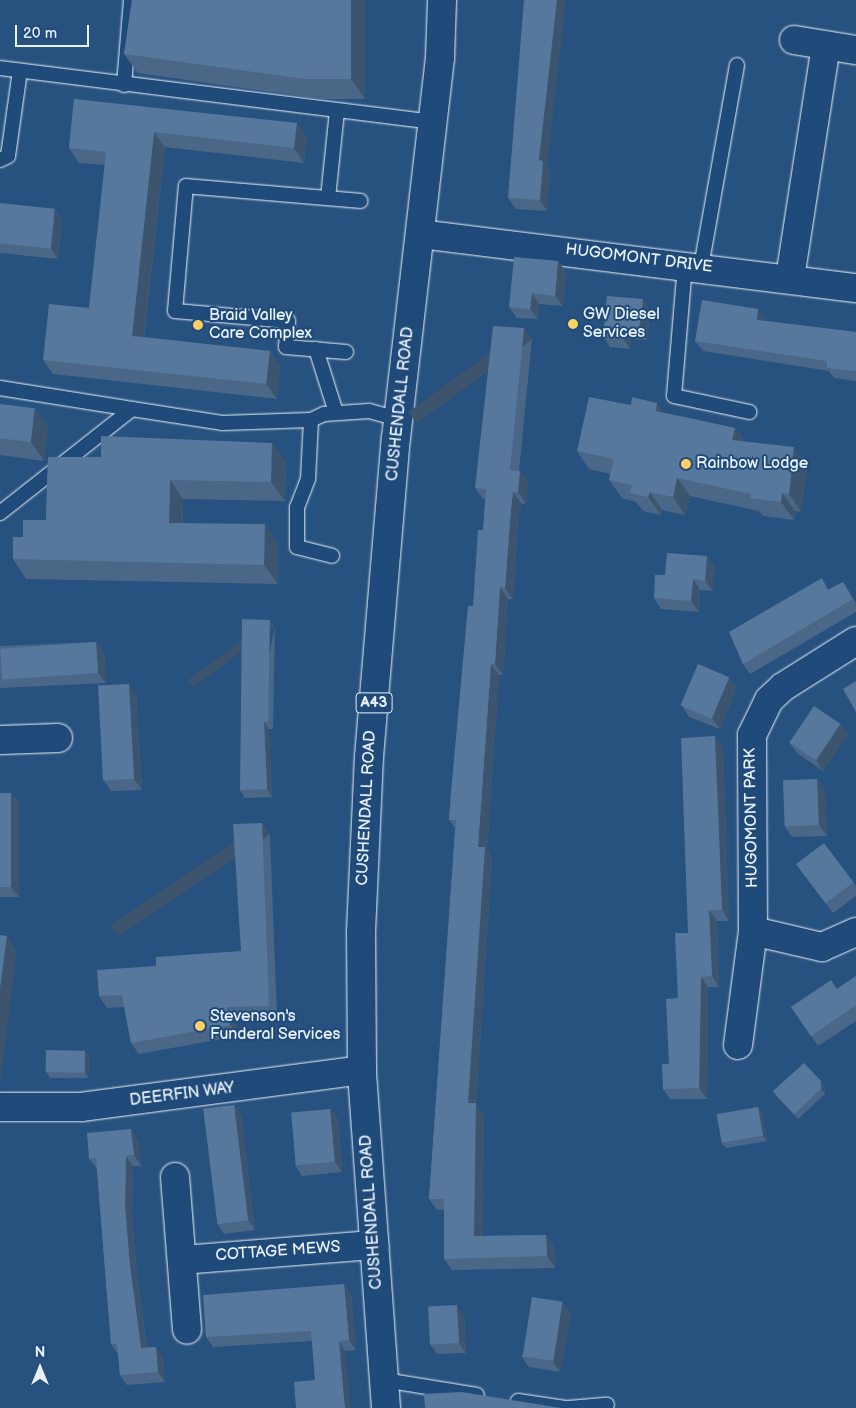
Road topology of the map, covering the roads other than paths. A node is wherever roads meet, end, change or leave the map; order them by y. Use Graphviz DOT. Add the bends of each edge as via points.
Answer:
graph roads {
  1 [pos="131,0"];
  2 [pos="442,0"];
  3 [pos="794,40"];
  4 [pos="826,46"];
  5 [pos="856,50"];
  6 [pos="737,65"];
  7 [pos="0,68"];
  8 [pos="20,71"];
  9 [pos="124,85"];
  10 [pos="337,110"];
  11 [pos="431,122"];
  12 [pos="0,160"];
  13 [pos="328,198"];
  14 [pos="360,201"];
  15 [pos="421,234"];
  16 [pos="693,266"];
  17 [pos="790,278"];
  18 [pos="856,288"];
  19 [pos="316,349"];
  20 [pos="346,352"];
  21 [pos="0,388"];
  22 [pos="132,409"];
  23 [pos="748,412"];
  24 [pos="336,413"];
  25 [pos="312,420"];
  26 [pos="398,420"];
  27 [pos="0,513"];
  28 [pos="332,556"];
  29 [pos="856,641"];
  30 [pos="58,738"];
  31 [pos="0,740"];
  32 [pos="753,931"];
  33 [pos="856,932"];
  34 [pos="738,1045"];
  35 [pos="362,1070"];
  36 [pos="0,1107"];
  37 [pos="175,1177"];
  38 [pos="374,1244"];
  39 [pos="182,1260"];
  40 [pos="187,1330"];
  41 [pos="384,1380"];
  42 [pos="607,1405"];
  43 [pos="386,1408"];
  44 [pos="567,1408"];
  1 -- 9 [label="lane"];
  2 -- 11 [label="street, CUSHENDALL ROAD / A43"];
  3 -- 4 [label="street"];
  4 -- 5 [label="street"];
  4 -- 17 [label="street"];
  6 -- 16 [label="lane"];
  7 -- 8 [label="lane"];
  8 -- 9 [label="lane"];
  8 -- 12 [label="lane" via="8,156"];
  9 -- 10 [label="lane"];
  10 -- 11 [label="lane"];
  10 -- 13 [label="lane"];
  11 -- 15 [label="street, CUSHENDALL ROAD / A43"];
  13 -- 14 [label="lane"];
  13 -- 19 [label="lane" via="186,186 175,311 288,321 286,347"];
  15 -- 16 [label="street, HUGOMONT DRIVE"];
  15 -- 26 [label="street, CUSHENDALL ROAD / A43"];
  16 -- 17 [label="street, HUGOMONT DRIVE"];
  16 -- 23 [label="lane" via="674,396"];
  17 -- 18 [label="street, HUGOMONT DRIVE"];
  19 -- 20 [label="lane"];
  19 -- 24 [label="lane"];
  21 -- 22 [label="lane"];
  22 -- 25 [label="lane" via="222,423"];
  22 -- 27 [label="lane"];
  24 -- 25 [label="lane"];
  24 -- 26 [label="lane" via="368,411"];
  25 -- 28 [label="lane" via="308,479 297,506 297,547"];
  26 -- 35 [label="street, CUSHENDALL ROAD / A43" via="369,757 360,932"];
  29 -- 32 [label="street, HUGOMONT PARK" via="768,700 752,735"];
  30 -- 31 [label="street"];
  32 -- 33 [label="street" via="822,946"];
  32 -- 34 [label="street, HUGOMONT PARK"];
  35 -- 36 [label="street, DEERFIN WAY" via="80,1107"];
  35 -- 38 [label="street, CUSHENDALL ROAD / A43"];
  37 -- 39 [label="street"];
  38 -- 39 [label="street, COTTAGE MEWS"];
  38 -- 41 [label="street, CUSHENDALL ROAD / A43"];
  39 -- 40 [label="street"];
  41 -- 43 [label="street, CUSHENDALL ROAD / A43"];
  41 -- 44 [label="lane"];
  42 -- 44 [label="lane"];
}
